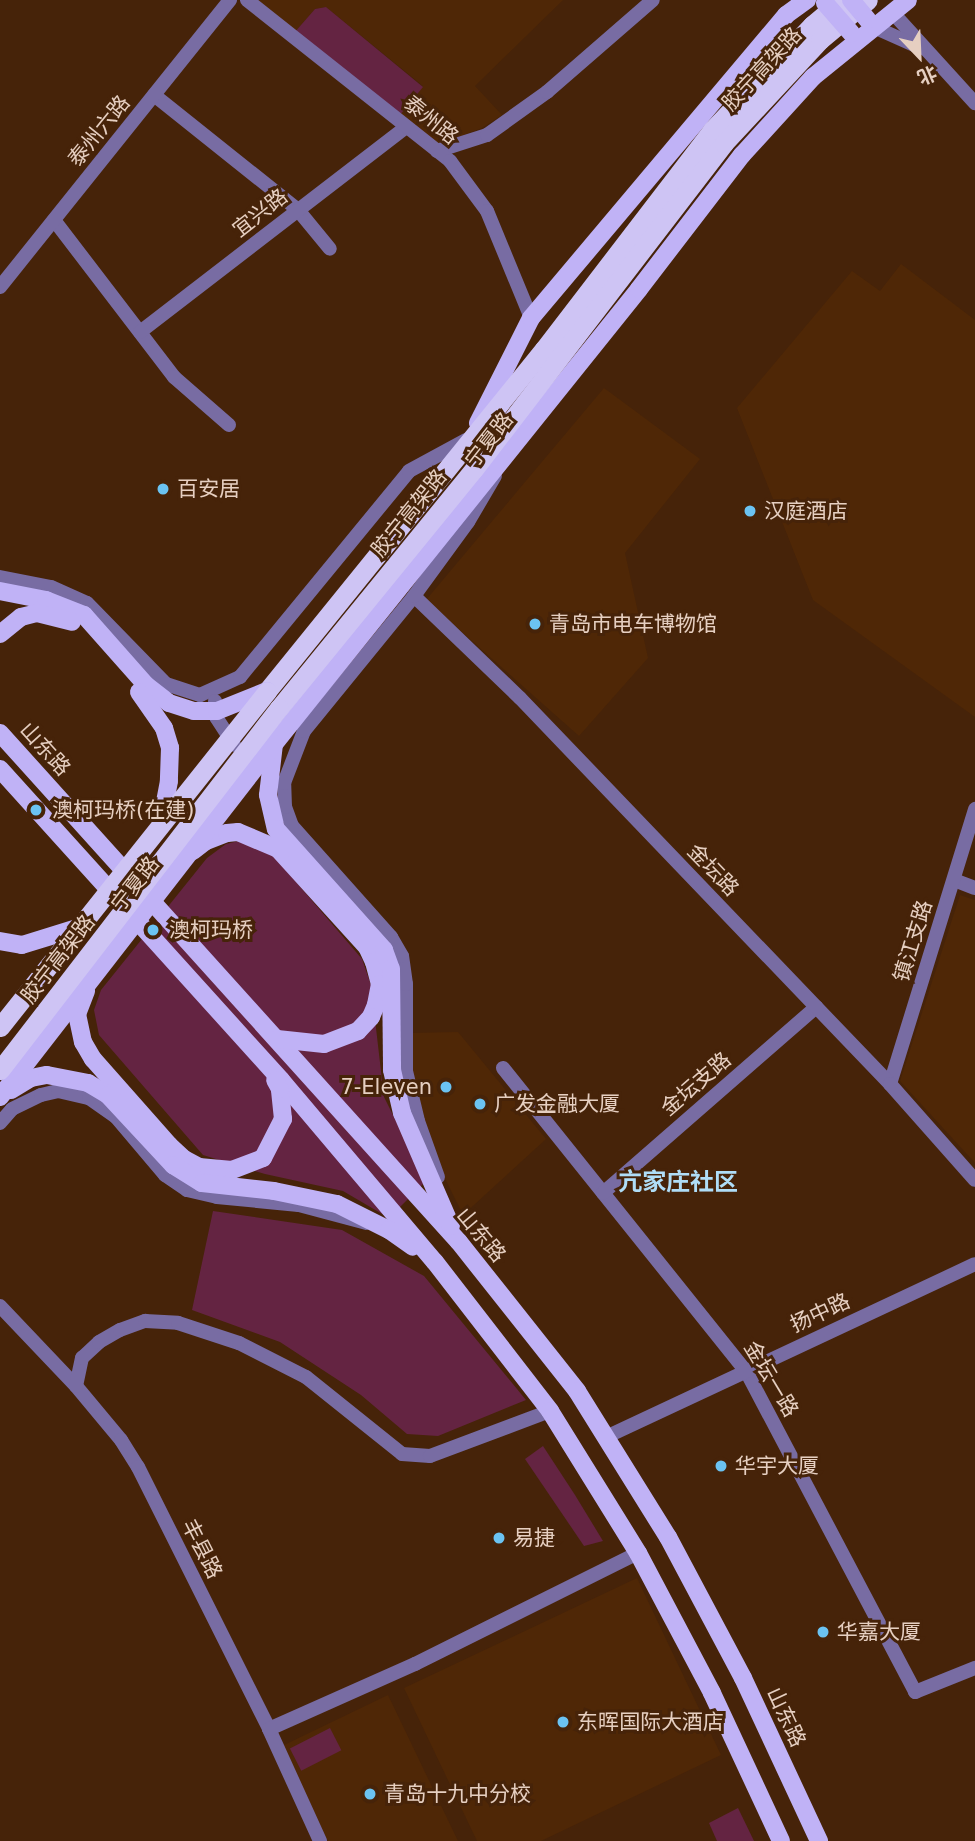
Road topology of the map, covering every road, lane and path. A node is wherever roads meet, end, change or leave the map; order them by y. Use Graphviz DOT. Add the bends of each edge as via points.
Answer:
graph roads {
  1 [pos="230,0"];
  2 [pos="247,0"];
  3 [pos="653,0"];
  4 [pos="851,0"];
  5 [pos="908,0"];
  6 [pos="820,1"];
  7 [pos="879,11"];
  8 [pos="850,41"];
  9 [pos="926,50"];
  10 [pos="154,95"];
  11 [pos="975,103"];
  12 [pos="406,127"];
  13 [pos="437,151"];
  14 [pos="298,210"];
  15 [pos="54,220"];
  16 [pos="330,248"];
  17 [pos="0,287"];
  18 [pos="531,318"];
  19 [pos="140,332"];
  20 [pos="229,425"];
  21 [pos="470,438"];
  22 [pos="503,459"];
  23 [pos="0,577"];
  24 [pos="0,592"];
  25 [pos="414,596"];
  26 [pos="0,634"];
  27 [pos="142,689"];
  28 [pos="216,689"];
  29 [pos="267,691"];
  30 [pos="285,715"];
  31 [pos="0,733"];
  32 [pos="274,744"];
  33 [pos="289,767"];
  34 [pos="0,769"];
  35 [pos="975,810"];
  36 [pos="161,824"];
  37 [pos="185,857"];
  38 [pos="954,880"];
  39 [pos="975,888"];
  40 [pos="77,929"];
  41 [pos="0,941"];
  42 [pos="90,979"];
  43 [pos="816,1007"];
  44 [pos="0,1027"];
  45 [pos="277,1039"];
  46 [pos="0,1050"];
  47 [pos="267,1064"];
  48 [pos="503,1068"];
  49 [pos="0,1070"];
  50 [pos="890,1084"];
  51 [pos="0,1098"];
  52 [pos="26,1101"];
  53 [pos="0,1123"];
  54 [pos="975,1180"];
  55 [pos="603,1193"];
  56 [pos="381,1226"];
  57 [pos="458,1242"];
  58 [pos="435,1262"];
  59 [pos="975,1264"];
  60 [pos="0,1306"];
  61 [pos="746,1371"];
  62 [pos="76,1386"];
  63 [pos="550,1410"];
  64 [pos="608,1436"];
  65 [pos="638,1553"];
  66 [pos="975,1668"];
  67 [pos="268,1728"];
  68 [pos="320,1841"];
  69 [pos="781,1841"];
  70 [pos="819,1841"];
  1 -- 10 [label="street, 泰州六路"];
  2 -- 12 [label="street, 泰州路"];
  3 -- 13 [label="street" via="547,92 487,135"];
  4 -- 7 [label="main road, bridge"];
  5 -- 7 [label="main road, 宁夏路"];
  6 -- 8 [label="main road, bridge"];
  6 -- 18 [label="main road, 宁夏路" via="786,15"];
  6 -- 21 [label="highway, 胶宁高架路" via="811,25 712,130"];
  7 -- 8 [label="main road, 宁夏路"];
  7 -- 9 [label="street"];
  7 -- 9 [label="street"];
  7 -- 30 [label="highway, 胶宁高架路" via="820,40 724,143"];
  8 -- 22 [label="main road, 宁夏路" via="742,155"];
  9 -- 11 [label="street"];
  10 -- 14 [label="street"];
  10 -- 15 [label="street, 泰州六路"];
  12 -- 13 [label="street, 泰州路"];
  12 -- 14 [label="street, 宜兴路"];
  13 -- 18 [label="street, 泰州路" via="488,211"];
  14 -- 16 [label="street"];
  14 -- 19 [label="street, 宜兴路"];
  15 -- 17 [label="street, 泰州六路"];
  15 -- 19 [label="street"];
  18 -- 21 [label="main road, 宁夏路"];
  19 -- 20 [label="street" via="174,377"];
  21 -- 28 [label="street" via="409,471 246,670"];
  21 -- 29 [label="highway, 胶宁高架路"];
  22 -- 25 [label="street" via="487,492"];
  22 -- 30 [label="main road, 宁夏路"];
  23 -- 28 [label="street" via="51,587 87,603 166,684 200,695"];
  24 -- 27 [label="main road" via="46,600 83,615"];
  25 -- 33 [label="street" via="304,731"];
  25 -- 43 [label="street, 金坛路" via="520,698"];
  26 -- 27 [label="main road" via="21,617 37,613 73,622"];
  27 -- 29 [label="main road, bridge" via="169,703 217,711"];
  27 -- 36 [label="main road, bridge" via="170,748"];
  28 -- 33 [label="street" via="216,717 229,739 263,770"];
  29 -- 36 [label="highway, 胶宁高架路, bridge"];
  30 -- 32 [label="main road, 宁夏路"];
  30 -- 49 [label="highway, 胶宁高架路, bridge"];
  31 -- 45 [label="main road, 山东路"];
  32 -- 37 [label="main road, 宁夏路, bridge"];
  32 -- 57 [label="main road, bridge" via="268,795 276,829 388,960 394,998 392,1070 402,1113"];
  33 -- 57 [label="street" via="285,807 292,825 391,937 402,956 406,1071"];
  34 -- 47 [label="main road"];
  35 -- 38 [label="street, 镇江支路"];
  36 -- 40 [label="highway, 胶宁高架路, bridge"];
  37 -- 42 [label="main road, 宁夏路, bridge"];
  37 -- 45 [label="main road, bridge" via="227,832 256,837 278,849 367,947 380,984 371,1017 358,1031 324,1044"];
  38 -- 39 [label="street"];
  38 -- 50 [label="street, 镇江支路"];
  40 -- 41 [label="main road, bridge" via="31,944"];
  40 -- 44 [label="highway, 胶宁高架路, bridge"];
  42 -- 47 [label="main road, bridge" via="76,1014 83,1042 93,1059 184,1159 199,1167 232,1170 263,1158 284,1119 281,1089"];
  42 -- 51 [label="main road, 宁夏路, bridge"];
  43 -- 50 [label="street, 金坛路"];
  43 -- 55 [label="street, 金坛支路"];
  45 -- 57 [label="main road, 山东路"];
  46 -- 52 [label="street" via="22,1077"];
  47 -- 58 [label="main road"];
  48 -- 55 [label="street, 金坛一路"];
  50 -- 54 [label="street, 金坛路"];
  51 -- 56 [label="main road, bridge" via="31,1078 64,1076 89,1083 108,1095 173,1165 202,1183 337,1204"];
  52 -- 53 [label="street"];
  52 -- 56 [label="street" via="58,1091 89,1097 116,1117 165,1175 187,1190 299,1205"];
  55 -- 61 [label="street, 金坛一路"];
  56 -- 58 [label="main road"];
  57 -- 64 [label="main road, 山东路"];
  58 -- 63 [label="main road"];
  59 -- 61 [label="street, 扬中路"];
  60 -- 62 [label="street, 丰县路"];
  61 -- 64 [label="street, 扬中路"];
  61 -- 66 [label="street, 金坛一路" via="915,1692"];
  62 -- 63 [label="street" via="82,1359 91,1350 120,1330 145,1321 178,1324 239,1343 306,1377 402,1454 430,1456"];
  62 -- 67 [label="street, 丰县路" via="138,1467"];
  63 -- 65 [label="main road"];
  64 -- 70 [label="main road, 山东路" via="668,1536"];
  65 -- 67 [label="street" via="415,1664"];
  65 -- 69 [label="main road" via="712,1693"];
  67 -- 68 [label="street, 丰县路"];
}
